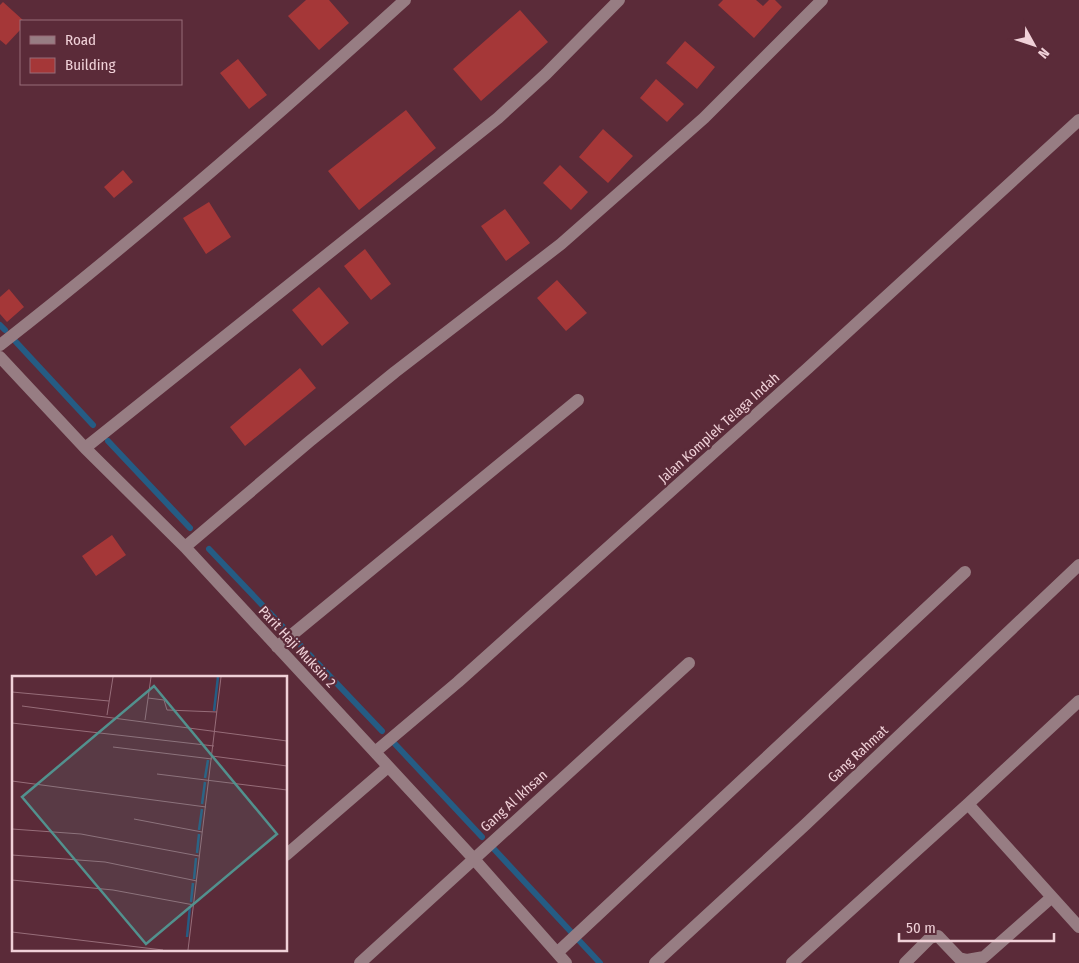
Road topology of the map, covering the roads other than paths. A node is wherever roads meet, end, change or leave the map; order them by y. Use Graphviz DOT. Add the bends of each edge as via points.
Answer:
graph roads {
  1 [pos="405,0"];
  2 [pos="619,0"];
  3 [pos="822,0"];
  4 [pos="1079,120"];
  5 [pos="0,345"];
  6 [pos="0,356"];
  7 [pos="578,400"];
  8 [pos="85,448"];
  9 [pos="185,547"];
  10 [pos="1079,564"];
  11 [pos="965,572"];
  12 [pos="277,647"];
  13 [pos="690,663"];
  14 [pos="1079,700"];
  15 [pos="379,749"];
  16 [pos="388,767"];
  17 [pos="968,804"];
  18 [pos="288,853"];
  19 [pos="473,858"];
  20 [pos="1052,897"];
  21 [pos="1079,927"];
  22 [pos="558,952"];
  23 [pos="360,963"];
  24 [pos="566,963"];
  25 [pos="655,963"];
  26 [pos="792,963"];
  27 [pos="905,963"];
  1 -- 5 [label="street" via="269,122 93,272"];
  2 -- 8 [label="street" via="498,118"];
  3 -- 9 [label="street" via="704,118 561,244 395,372"];
  4 -- 15 [label="street, Jalan Komplek Telaga Indah" via="801,375"];
  6 -- 8 [label="street, Parit Haji Muksin 2"];
  7 -- 12 [label="street"];
  8 -- 9 [label="street, Parit Haji Muksin 2"];
  9 -- 12 [label="street, Parit Haji Muksin 2"];
  10 -- 25 [label="street, Gang Rahmat"];
  11 -- 22 [label="street"];
  12 -- 15 [label="street, Parit Haji Muksin 2"];
  13 -- 19 [label="street, Gang Al Ikhsan"];
  14 -- 17 [label="street"];
  15 -- 16 [label="street, Parit Haji Muksin 2"];
  16 -- 18 [label="street"];
  16 -- 19 [label="street, Parit Haji Muksin 2"];
  17 -- 20 [label="street"];
  17 -- 26 [label="street"];
  19 -- 22 [label="street, Parit Haji Muksin 2"];
  19 -- 23 [label="street, Gang Al Ikhsan"];
  20 -- 21 [label="street"];
  20 -- 27 [label="street" via="984,957 959,958 938,936 930,938"];
  22 -- 24 [label="street, Parit Haji Muksin 2"];
}
